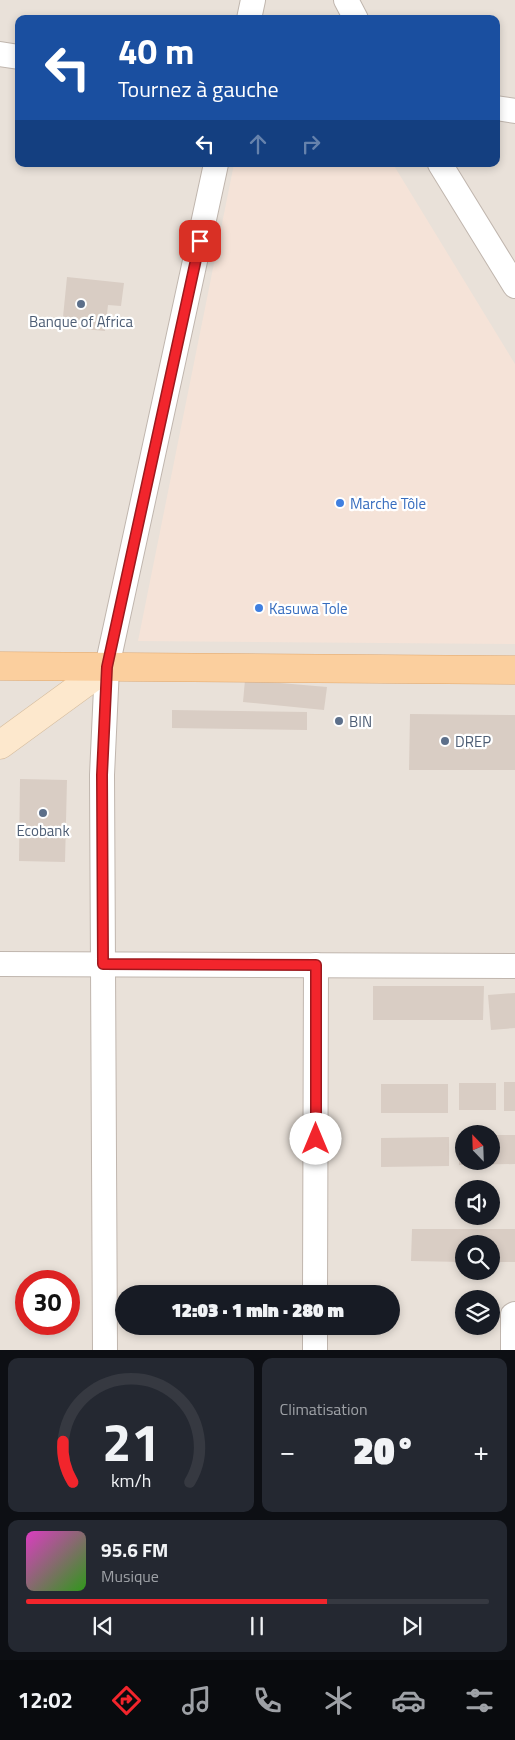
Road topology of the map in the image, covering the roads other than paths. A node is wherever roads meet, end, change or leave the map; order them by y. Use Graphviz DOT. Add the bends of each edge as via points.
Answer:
graph roads {
  1 [pos="253,0"];
  2 [pos="346,0"];
  3 [pos="250,15"];
  4 [pos="354,15"];
  5 [pos="0,54"];
  6 [pos="15,56"];
  7 [pos="500,109"];
  8 [pos="515,111"];
  9 [pos="215,167"];
  10 [pos="442,167"];
  11 [pos="515,286"];
  12 [pos="0,666"];
  13 [pos="107,667"];
  14 [pos="515,670"];
  15 [pos="0,745"];
  16 [pos="0,964"];
  17 [pos="103,964"];
  18 [pos="316,965"];
  19 [pos="515,966"];
  20 [pos="315,1285"];
  21 [pos="515,1314"];
  22 [pos="315,1335"];
  23 [pos="105,1350"];
  24 [pos="315,1350"];
  25 [pos="513,1350"];
  1 -- 3 [label="street"];
  2 -- 4 [label="street"];
  5 -- 6 [label="street"];
  7 -- 8 [label="street"];
  9 -- 13 [label="street"];
  10 -- 11 [label="street"];
  12 -- 13 [label="main road"];
  13 -- 14 [label="main road"];
  13 -- 15 [label="street"];
  13 -- 17 [label="street" via="102,775"];
  16 -- 17 [label="street"];
  17 -- 18 [label="street"];
  17 -- 23 [label="street"];
  18 -- 19 [label="street"];
  18 -- 20 [label="street"];
  21 -- 25 [label="street"];
  22 -- 24 [label="street"];
}
